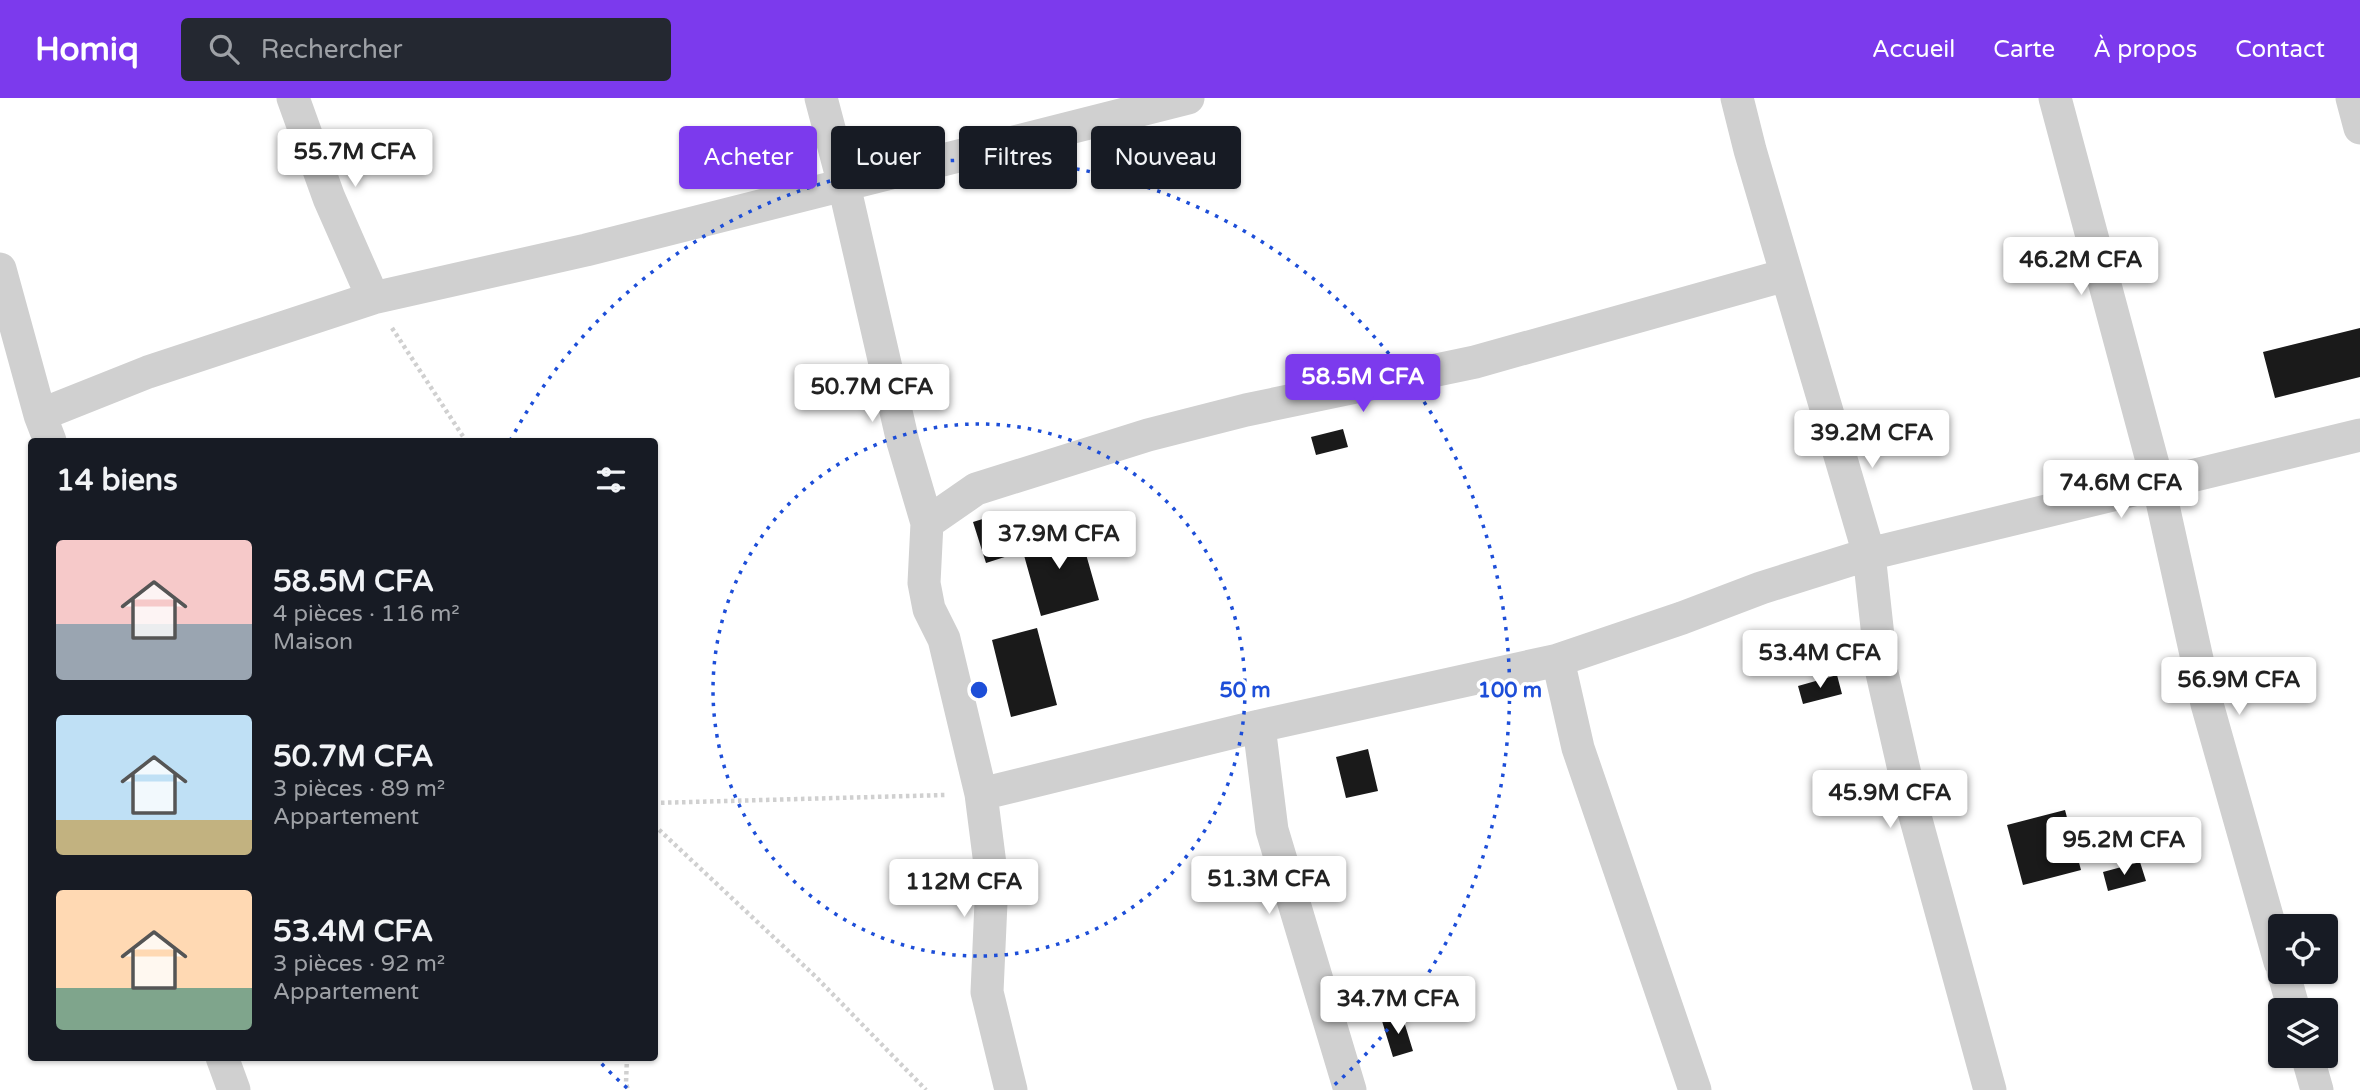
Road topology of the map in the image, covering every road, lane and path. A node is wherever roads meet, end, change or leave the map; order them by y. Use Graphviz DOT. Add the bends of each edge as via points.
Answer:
graph roads {
  1 [pos="293,98"];
  2 [pos="821,98"];
  3 [pos="1188,98"];
  4 [pos="1737,98"];
  5 [pos="2055,98"];
  6 [pos="2352,98"];
  7 [pos="2360,128"];
  8 [pos="831,136"];
  9 [pos="945,159"];
  10 [pos="831,188"];
  11 [pos="845,189"];
  12 [pos="0,269"];
  13 [pos="1786,275"];
  14 [pos="373,298"];
  15 [pos="45,428"];
  16 [pos="2360,435"];
  17 [pos="464,438"];
  18 [pos="2158,483"];
  19 [pos="927,523"];
  20 [pos="1869,554"];
  21 [pos="1558,660"];
  22 [pos="1259,726"];
  23 [pos="981,793"];
  24 [pos="658,803"];
  25 [pos="658,829"];
  26 [pos="2268,920"];
  27 [pos="223,1061"];
  28 [pos="627,1061"];
  29 [pos="2311,1068"];
  30 [pos="234,1090"];
  31 [pos="628,1090"];
  32 [pos="926,1090"];
  33 [pos="1011,1090"];
  34 [pos="1350,1090"];
  35 [pos="1695,1090"];
  36 [pos="1990,1090"];
  37 [pos="2317,1090"];
  1 -- 14 [label="street" via="329,198"];
  2 -- 8 [label="street"];
  3 -- 9 [label="street"];
  4 -- 13 [label="street"];
  5 -- 18 [label="street"];
  6 -- 7 [label="street"];
  10 -- 14 [label="street"];
  11 -- 19 [label="street"];
  12 -- 15 [label="street"];
  13 -- 19 [label="street" via="1475,362 1148,435 976,489"];
  13 -- 20 [label="street"];
  14 -- 15 [label="street" via="148,372"];
  14 -- 17 [label="path"];
  16 -- 18 [label="street"];
  18 -- 20 [label="street"];
  18 -- 26 [label="street" via="2207,704"];
  19 -- 23 [label="street" via="924,583 929,609 944,639"];
  20 -- 21 [label="street"];
  20 -- 36 [label="street" via="1882,673 1912,805"];
  21 -- 22 [label="street"];
  21 -- 35 [label="street" via="1578,748"];
  22 -- 23 [label="street"];
  22 -- 34 [label="street" via="1272,830"];
  23 -- 24 [label="path"];
  23 -- 33 [label="street" via="992,880 987,992"];
  25 -- 32 [label="path" via="816,977"];
  27 -- 30 [label="street"];
  28 -- 31 [label="path"];
  29 -- 37 [label="street"];
}
